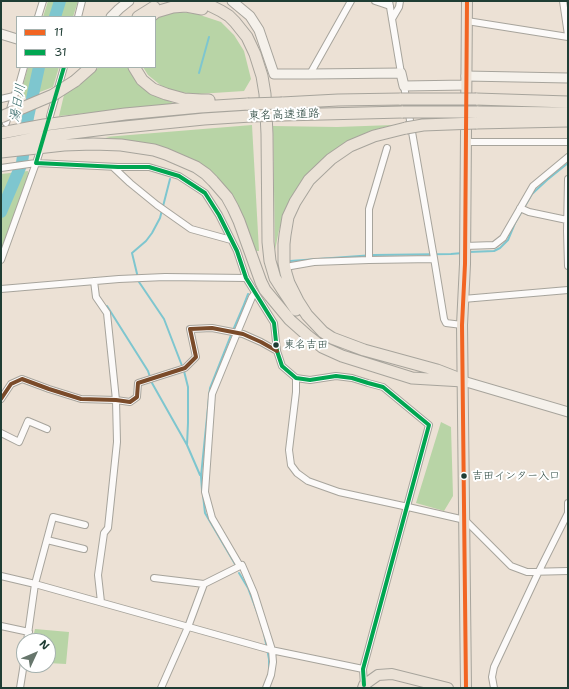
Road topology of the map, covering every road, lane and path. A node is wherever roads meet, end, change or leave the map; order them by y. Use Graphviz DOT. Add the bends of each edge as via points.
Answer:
graph roads {
  1 [pos="43,1"];
  2 [pos="82,1"];
  3 [pos="129,1"];
  4 [pos="180,1"];
  5 [pos="194,1"];
  6 [pos="232,1"];
  7 [pos="350,1"];
  8 [pos="375,1"];
  9 [pos="400,1"];
  10 [pos="467,1"];
  11 [pos="563,1"];
  12 [pos="242,4"];
  13 [pos="390,4"];
  14 [pos="38,16"];
  15 [pos="78,16"];
  16 [pos="113,16"];
  17 [pos="140,16"];
  18 [pos="151,16"];
  19 [pos="392,19"];
  20 [pos="467,21"];
  21 [pos="1,34"];
  22 [pos="568,36"];
  23 [pos="16,39"];
  24 [pos="24,68"];
  25 [pos="64,68"];
  26 [pos="90,68"];
  27 [pos="134,68"];
  28 [pos="402,73"];
  29 [pos="310,74"];
  30 [pos="568,78"];
  31 [pos="466,80"];
  32 [pos="404,86"];
  33 [pos="14,96"];
  34 [pos="1,99"];
  35 [pos="248,101"];
  36 [pos="568,102"];
  37 [pos="568,114"];
  38 [pos="476,117"];
  39 [pos="568,120"];
  40 [pos="47,121"];
  41 [pos="4,126"];
  42 [pos="466,142"];
  43 [pos="568,142"];
  44 [pos="39,145"];
  45 [pos="387,148"];
  46 [pos="2,149"];
  47 [pos="568,157"];
  48 [pos="34,163"];
  49 [pos="113,167"];
  50 [pos="1,168"];
  51 [pos="568,179"];
  52 [pos="520,208"];
  53 [pos="567,220"];
  54 [pos="568,231"];
  55 [pos="231,240"];
  56 [pos="465,247"];
  57 [pos="434,258"];
  58 [pos="369,259"];
  59 [pos="1,260"];
  60 [pos="291,266"];
  61 [pos="568,266"];
  62 [pos="246,278"];
  63 [pos="94,281"];
  64 [pos="1,289"];
  65 [pos="568,290"];
  66 [pos="255,293"];
  67 [pos="463,300"];
  68 [pos="283,310"];
  69 [pos="462,325"];
  70 [pos="322,332"];
  71 [pos="236,333"];
  72 [pos="277,352"];
  73 [pos="296,378"];
  74 [pos="463,381"];
  75 [pos="1,399"];
  76 [pos="116,400"];
  77 [pos="568,412"];
  78 [pos="47,429"];
  79 [pos="1,433"];
  80 [pos="568,503"];
  81 [pos="408,507"];
  82 [pos="465,520"];
  83 [pos="85,525"];
  84 [pos="47,540"];
  85 [pos="84,549"];
  86 [pos="240,566"];
  87 [pos="539,571"];
  88 [pos="568,571"];
  89 [pos="1,576"];
  90 [pos="154,578"];
  91 [pos="35,584"];
  92 [pos="204,584"];
  93 [pos="101,602"];
  94 [pos="1,626"];
  95 [pos="188,627"];
  96 [pos="29,632"];
  97 [pos="269,649"];
  98 [pos="363,669"];
  99 [pos="22,673"];
  100 [pos="363,686"];
  101 [pos="20,688"];
  102 [pos="161,688"];
  103 [pos="266,688"];
  104 [pos="448,688"];
  105 [pos="466,688"];
  106 [pos="494,688"];
  1 -- 14 [label="street"];
  2 -- 15 [label="street"];
  3 -- 16 [label="street"];
  4 -- 17 [label="highway" via="169,2"];
  5 -- 70 [label="highway" via="207,4 229,16 242,29 252,46 262,76 264,94 270,261 275,278 294,308 308,323"];
  6 -- 12 [label="street"];
  7 -- 29 [label="street"];
  8 -- 13 [label="street"];
  9 -- 19 [label="street"];
  10 -- 20 [label="main road"];
  11 -- 22 [label="street"];
  12 -- 29 [label="street" via="258,30 274,74"];
  13 -- 19 [label="street"];
  18 -- 68 [label="highway" via="174,7 186,6 204,10 230,24 238,33 251,58 260,111 262,244 270,284"];
  19 -- 28 [label="street"];
  20 -- 22 [label="street"];
  20 -- 31 [label="main road"];
  21 -- 23 [label="street"];
  24 -- 33 [label="street"];
  25 -- 40 [label="street"];
  26 -- 41 [label="highway, bridge" via="75,81 33,104"];
  27 -- 35 [label="highway" via="147,85 166,94 184,99"];
  28 -- 29 [label="street"];
  28 -- 32 [label="street"];
  30 -- 31 [label="street"];
  31 -- 32 [label="street"];
  31 -- 42 [label="main road"];
  32 -- 57 [label="street"];
  33 -- 34 [label="street"];
  33 -- 41 [label="street"];
  35 -- 36 [label="highway, 東名高速道路, bridge" via="401,99"];
  35 -- 40 [label="highway, 東名高速道路"];
  37 -- 38 [label="highway, 東名高速道路"];
  38 -- 39 [label="highway"];
  38 -- 44 [label="highway, 東名高速道路, bridge" via="403,112 251,116 164,123"];
  38 -- 70 [label="highway, bridge" via="406,128 374,136 340,152 309,180 288,217 283,254 289,283 307,315"];
  40 -- 41 [label="highway, 東名高速道路"];
  42 -- 43 [label="street"];
  42 -- 56 [label="main road"];
  44 -- 46 [label="highway"];
  44 -- 48 [label="street"];
  44 -- 68 [label="highway" via="121,145 154,150 196,167 227,197 261,282"];
  45 -- 58 [label="street" via="369,209"];
  47 -- 52 [label="street" via="532,186"];
  48 -- 49 [label="street"];
  48 -- 50 [label="street"];
  48 -- 59 [label="street"];
  49 -- 55 [label="street" via="158,206 191,228"];
  49 -- 55 [label="street" via="149,167 179,176 205,193"];
  51 -- 53 [label="street"];
  52 -- 53 [label="street"];
  52 -- 56 [label="street" via="503,238 494,245"];
  53 -- 54 [label="street"];
  54 -- 61 [label="street"];
  55 -- 62 [label="street"];
  56 -- 67 [label="main road"];
  57 -- 58 [label="street"];
  57 -- 69 [label="street" via="444,319 446,323"];
  58 -- 60 [label="street"];
  62 -- 63 [label="street" via="165,277"];
  62 -- 66 [label="street"];
  63 -- 64 [label="street"];
  63 -- 76 [label="street" via="96,297 107,313"];
  65 -- 67 [label="street"];
  66 -- 71 [label="street"];
  66 -- 72 [label="street" via="274,323"];
  67 -- 69 [label="main road"];
  68 -- 74 [label="highway" via="290,320 322,347 342,356 412,378"];
  69 -- 74 [label="main road"];
  70 -- 74 [label="highway" via="364,350 437,370"];
  71 -- 72 [label="street" via="261,342"];
  71 -- 76 [label="street" via="212,328 190,329 196,357 182,369 138,383 137,397 130,402"];
  71 -- 86 [label="street" via="212,394 205,492 212,518"];
  72 -- 73 [label="street" via="282,366"];
  73 -- 81 [label="street" via="289,450 291,465 297,473 339,492"];
  73 -- 81 [label="street" via="310,380 336,376 383,387 430,425"];
  74 -- 77 [label="street"];
  74 -- 82 [label="main road"];
  75 -- 76 [label="street" via="11,384 22,379 81,399"];
  76 -- 93 [label="street" via="117,442 114,474 108,528 104,533 98,575"];
  78 -- 79 [label="street" via="28,421 19,442"];
  80 -- 87 [label="street" via="568,513"];
  81 -- 82 [label="street"];
  81 -- 98 [label="street"];
  82 -- 87 [label="street" via="511,566 527,572"];
  82 -- 105 [label="main road"];
  83 -- 84 [label="street" via="53,517"];
  84 -- 85 [label="street"];
  84 -- 91 [label="street"];
  86 -- 92 [label="street"];
  86 -- 97 [label="street" via="242,565 254,593"];
  87 -- 88 [label="street"];
  87 -- 106 [label="street" via="494,667"];
  89 -- 91 [label="street"];
  90 -- 92 [label="street"];
  91 -- 93 [label="street"];
  91 -- 96 [label="street"];
  92 -- 95 [label="street"];
  93 -- 95 [label="street"];
  94 -- 96 [label="street"];
  95 -- 97 [label="street"];
  95 -- 102 [label="street"];
  97 -- 98 [label="street"];
  97 -- 103 [label="street" via="273,662"];
  98 -- 100 [label="street"];
  99 -- 101 [label="street"];
  100 -- 104 [label="main road" via="378,675 392,674"];
}
